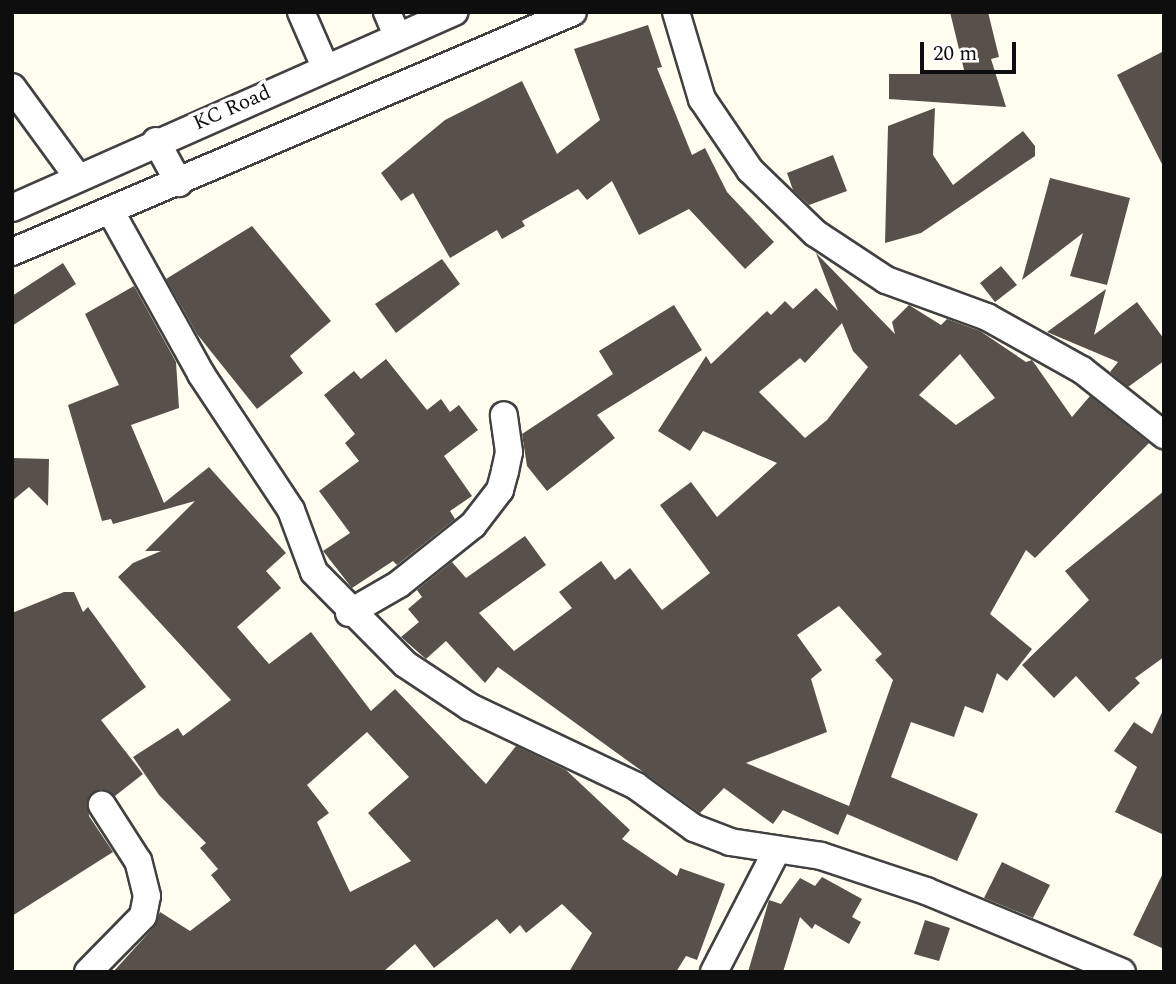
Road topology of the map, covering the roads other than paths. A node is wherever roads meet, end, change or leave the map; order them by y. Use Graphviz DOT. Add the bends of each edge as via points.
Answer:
graph roads {
  1 [pos="301,12"];
  2 [pos="454,12"];
  3 [pos="573,12"];
  4 [pos="676,12"];
  5 [pos="392,24"];
  6 [pos="326,67"];
  7 [pos="12,87"];
  8 [pos="156,141"];
  9 [pos="77,176"];
  10 [pos="179,183"];
  11 [pos="12,208"];
  12 [pos="111,212"];
  13 [pos="12,251"];
  14 [pos="503,415"];
  15 [pos="1164,435"];
  16 [pos="349,613"];
  17 [pos="102,805"];
  18 [pos="776,852"];
  19 [pos="88,972"];
  20 [pos="714,972"];
  21 [pos="1122,972"];
  1 -- 6 [label="street"];
  2 -- 5 [label="street, KC Road"];
  3 -- 10 [label="street"];
  4 -- 15 [label="street" via="702,99 750,170 815,233 886,280 987,317 1082,370"];
  5 -- 6 [label="street, KC Road"];
  6 -- 8 [label="street, KC Road"];
  7 -- 9 [label="street"];
  8 -- 9 [label="street, KC Road"];
  8 -- 10 [label="street"];
  9 -- 11 [label="street, KC Road"];
  10 -- 12 [label="street"];
  12 -- 13 [label="street"];
  12 -- 16 [label="street" via="201,374 291,510 314,572"];
  14 -- 16 [label="street" via="509,452 500,490 487,508 400,584"];
  16 -- 18 [label="street" via="405,664 470,707 636,786 694,828"];
  17 -- 19 [label="street" via="138,861 147,896 143,916"];
  18 -- 20 [label="street"];
  18 -- 21 [label="street" via="821,856 926,891"];
}
